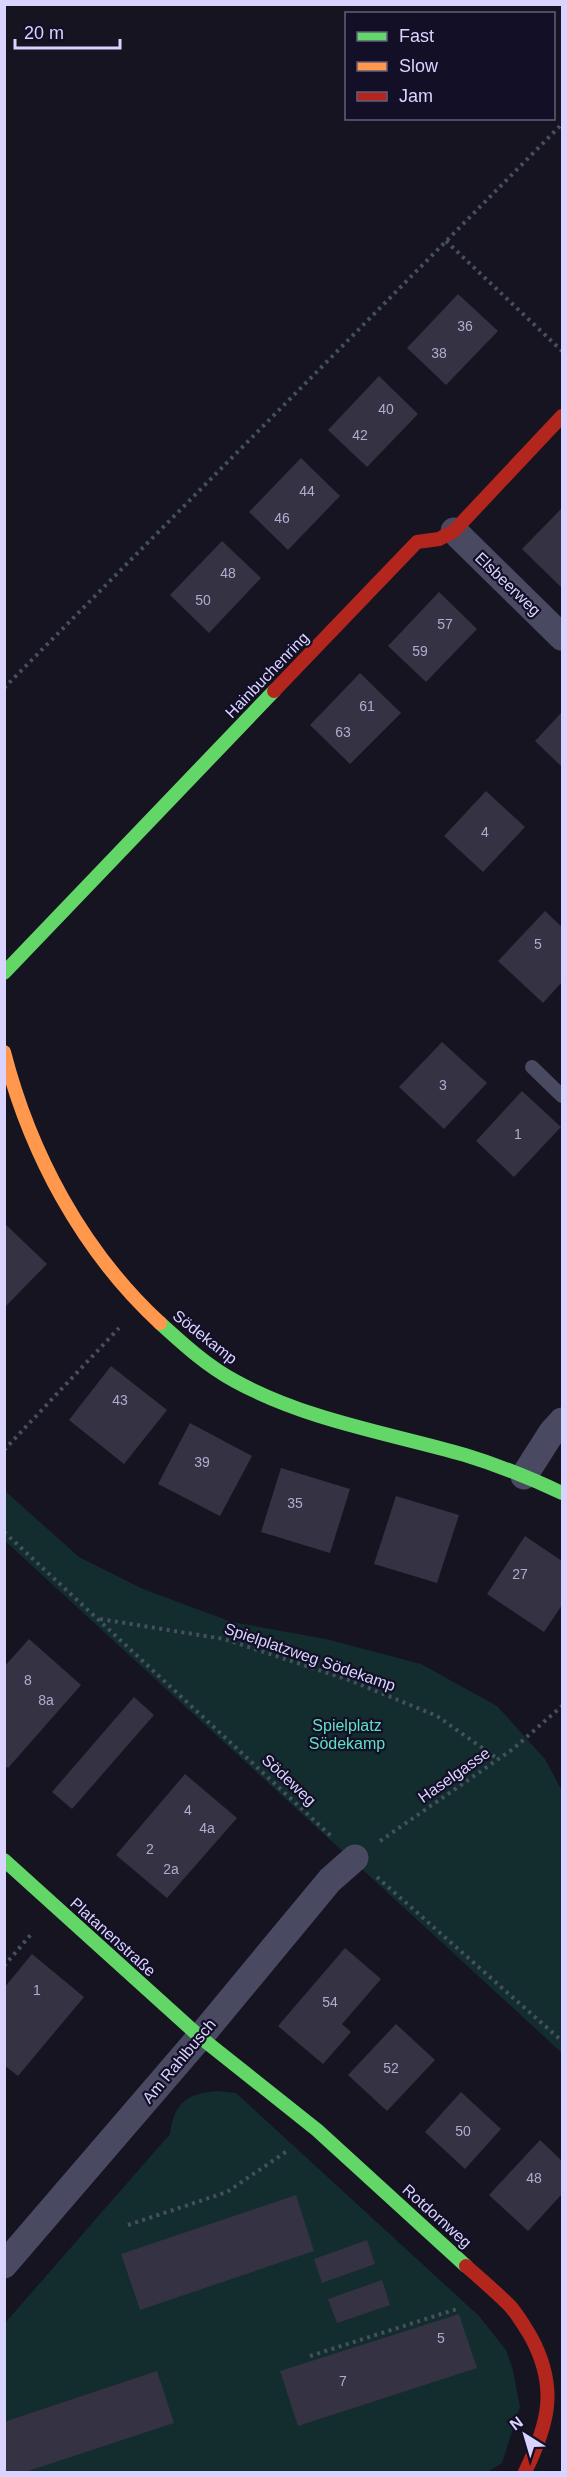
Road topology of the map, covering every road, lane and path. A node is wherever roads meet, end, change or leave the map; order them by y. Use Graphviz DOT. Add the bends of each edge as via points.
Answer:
graph roads {
  1 [pos="562,124"];
  2 [pos="446,241"];
  3 [pos="562,351"];
  4 [pos="562,416"];
  5 [pos="454,531"];
  6 [pos="562,637"];
  7 [pos="4,687"];
  8 [pos="4,973"];
  9 [pos="4,1052"];
  10 [pos="532,1067"];
  11 [pos="562,1096"];
  12 [pos="141,1305"];
  13 [pos="562,1421"];
  14 [pos="4,1450"];
  15 [pos="524,1476"];
  16 [pos="562,1493"];
  17 [pos="4,1532"];
  18 [pos="99,1618"];
  19 [pos="562,1706"];
  20 [pos="498,1759"];
  21 [pos="355,1858"];
  22 [pos="4,1860"];
  23 [pos="55,1906"];
  24 [pos="4,1966"];
  25 [pos="200,2037"];
  26 [pos="562,2041"];
  27 [pos="317,2130"];
  28 [pos="128,2225"];
  29 [pos="4,2265"];
  30 [pos="486,2284"];
  31 [pos="310,2356"];
  32 [pos="525,2472"];
  1 -- 2 [label="path"];
  2 -- 3 [label="path"];
  2 -- 7 [label="path"];
  4 -- 5 [label="street, Hainbuchenring"];
  5 -- 6 [label="street, Elsbeerweg"];
  5 -- 8 [label="street, Hainbuchenring" via="439,539 417,542"];
  9 -- 12 [label="street, Södekamp" via="9,1078 34,1143 108,1266"];
  10 -- 11 [label="lane"];
  12 -- 14 [label="path"];
  12 -- 15 [label="street, Södekamp" via="182,1344 226,1376 295,1407 386,1436 457,1451"];
  13 -- 15 [label="street"];
  15 -- 16 [label="street, Södekamp"];
  17 -- 18 [label="path, Södeweg"];
  18 -- 20 [label="path, Spielplatzweg Södekamp" via="224,1639 349,1680 437,1716"];
  18 -- 21 [label="path, Södeweg"];
  19 -- 20 [label="path, Haselgasse"];
  20 -- 21 [label="path, Haselgasse"];
  21 -- 25 [label="street, Am Rahlbusch" via="330,1880"];
  21 -- 26 [label="path, Södeweg"];
  22 -- 23 [label="street, Platanenstraße"];
  23 -- 24 [label="path"];
  23 -- 25 [label="street, Platanenstraße"];
  25 -- 27 [label="street, Rotdornweg"];
  25 -- 29 [label="street, Am Rahlbusch"];
  27 -- 28 [label="path" via="227,2192"];
  27 -- 30 [label="street, Rotdornweg"];
  30 -- 31 [label="path" via="466,2307"];
  30 -- 32 [label="street, Rotdornweg" via="512,2308 531,2335 544,2364 549,2397 545,2428"];
}
